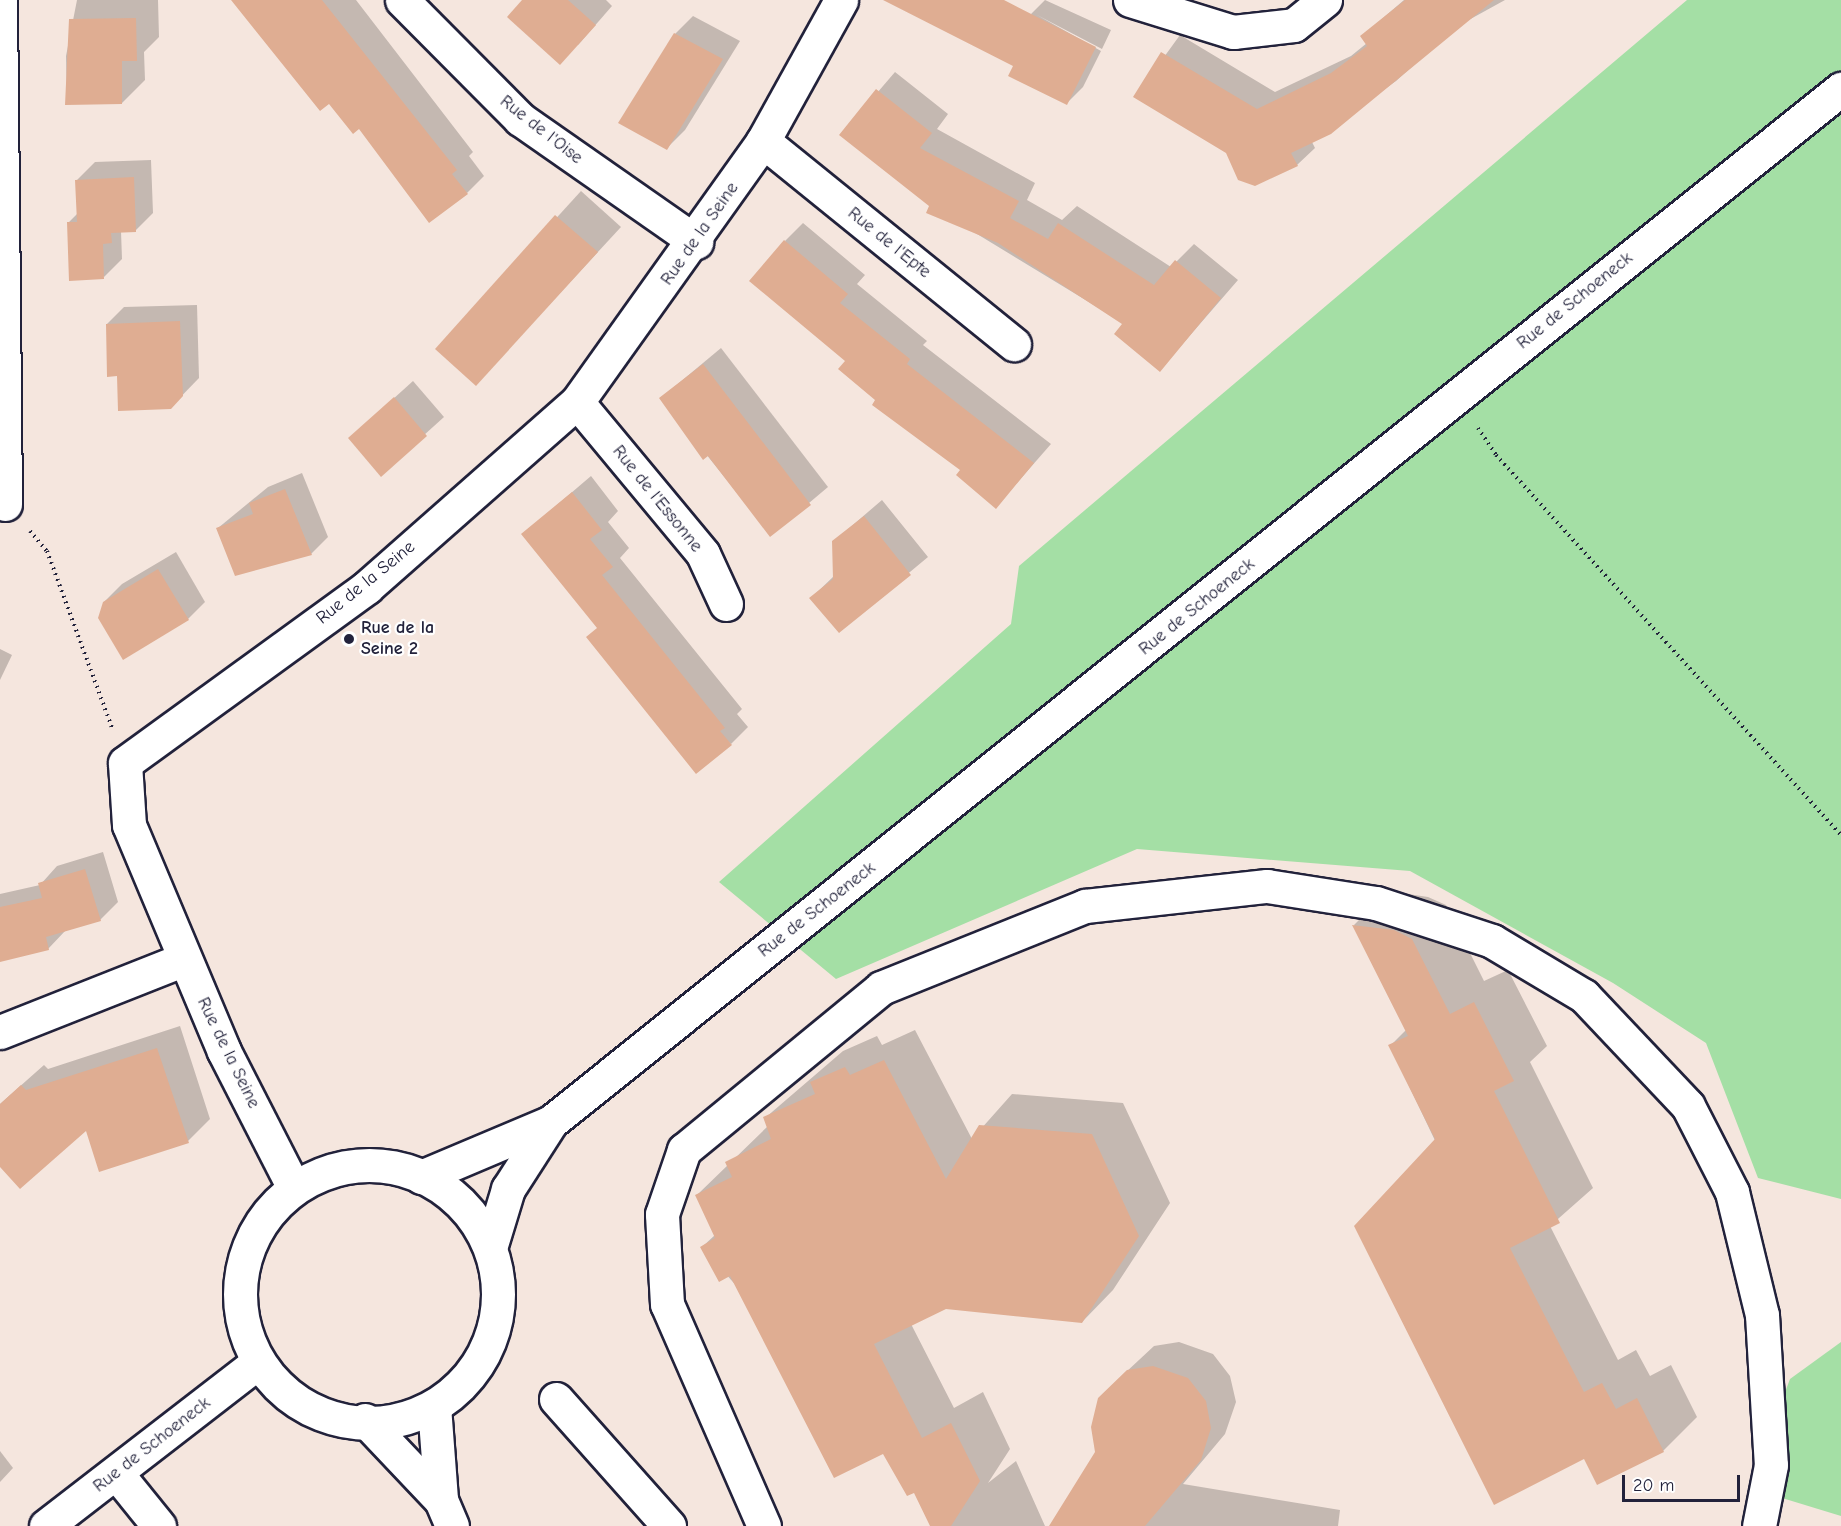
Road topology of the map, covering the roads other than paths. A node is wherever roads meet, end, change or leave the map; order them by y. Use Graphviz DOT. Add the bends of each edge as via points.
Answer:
graph roads {
  1 [pos="0,0"];
  2 [pos="402,0"];
  3 [pos="841,0"];
  4 [pos="1130,0"];
  5 [pos="1325,0"];
  6 [pos="1841,89"];
  7 [pos="764,141"];
  8 [pos="696,242"];
  9 [pos="1014,344"];
  10 [pos="577,402"];
  11 [pos="5,504"];
  12 [pos="726,604"];
  13 [pos="184,959"];
  14 [pos="0,1032"];
  15 [pos="550,1122"];
  16 [pos="421,1177"];
  17 [pos="293,1186"];
  18 [pos="491,1245"];
  19 [pos="258,1362"];
  20 [pos="556,1399"];
  21 [pos="434,1406"];
  22 [pos="365,1420"];
  23 [pos="117,1474"];
  24 [pos="446,1513"];
  25 [pos="46,1526"];
  26 [pos="159,1526"];
  27 [pos="669,1526"];
  28 [pos="764,1526"];
  29 [pos="1759,1526"];
  1 -- 11 [label="street"];
  2 -- 8 [label="street, Rue de l'Oise" via="520,119"];
  3 -- 7 [label="street, Rue de la Seine"];
  4 -- 5 [label="street" via="1233,32 1294,25"];
  6 -- 15 [label="street, Rue de Schoeneck"];
  7 -- 8 [label="street, Rue de la Seine"];
  7 -- 9 [label="street, Rue de l'Epte"];
  8 -- 10 [label="street, Rue de la Seine"];
  10 -- 12 [label="street, Rue de l'Essonne" via="703,554"];
  10 -- 13 [label="street, Rue de la Seine" via="367,587 125,763 129,825"];
  13 -- 14 [label="street"];
  13 -- 17 [label="street, Rue de la Seine" via="224,1051"];
  15 -- 16 [label="street, Rue de Schoeneck"];
  15 -- 18 [label="street, Rue de Schoeneck" via="508,1189"];
  16 -- 17 [label="street" via="405,1168 345,1164"];
  16 -- 18 [label="street" via="462,1201"];
  17 -- 19 [label="street" via="251,1236 240,1288 243,1336"];
  18 -- 21 [label="street" via="500,1282 495,1328 468,1379"];
  19 -- 22 [label="street" via="276,1384 313,1411 347,1422"];
  19 -- 23 [label="street, Rue de Schoeneck"];
  20 -- 27 [label="street"];
  21 -- 22 [label="street" via="414,1416"];
  21 -- 24 [label="street"];
  22 -- 24 [label="street"];
  23 -- 25 [label="street, Rue de Schoeneck"];
  23 -- 26 [label="street"];
  28 -- 29 [label="street" via="667,1304 662,1214 684,1150 881,988 1085,906 1267,886 1376,903 1492,942 1584,996 1688,1106 1732,1192 1762,1315 1771,1465"];
}
